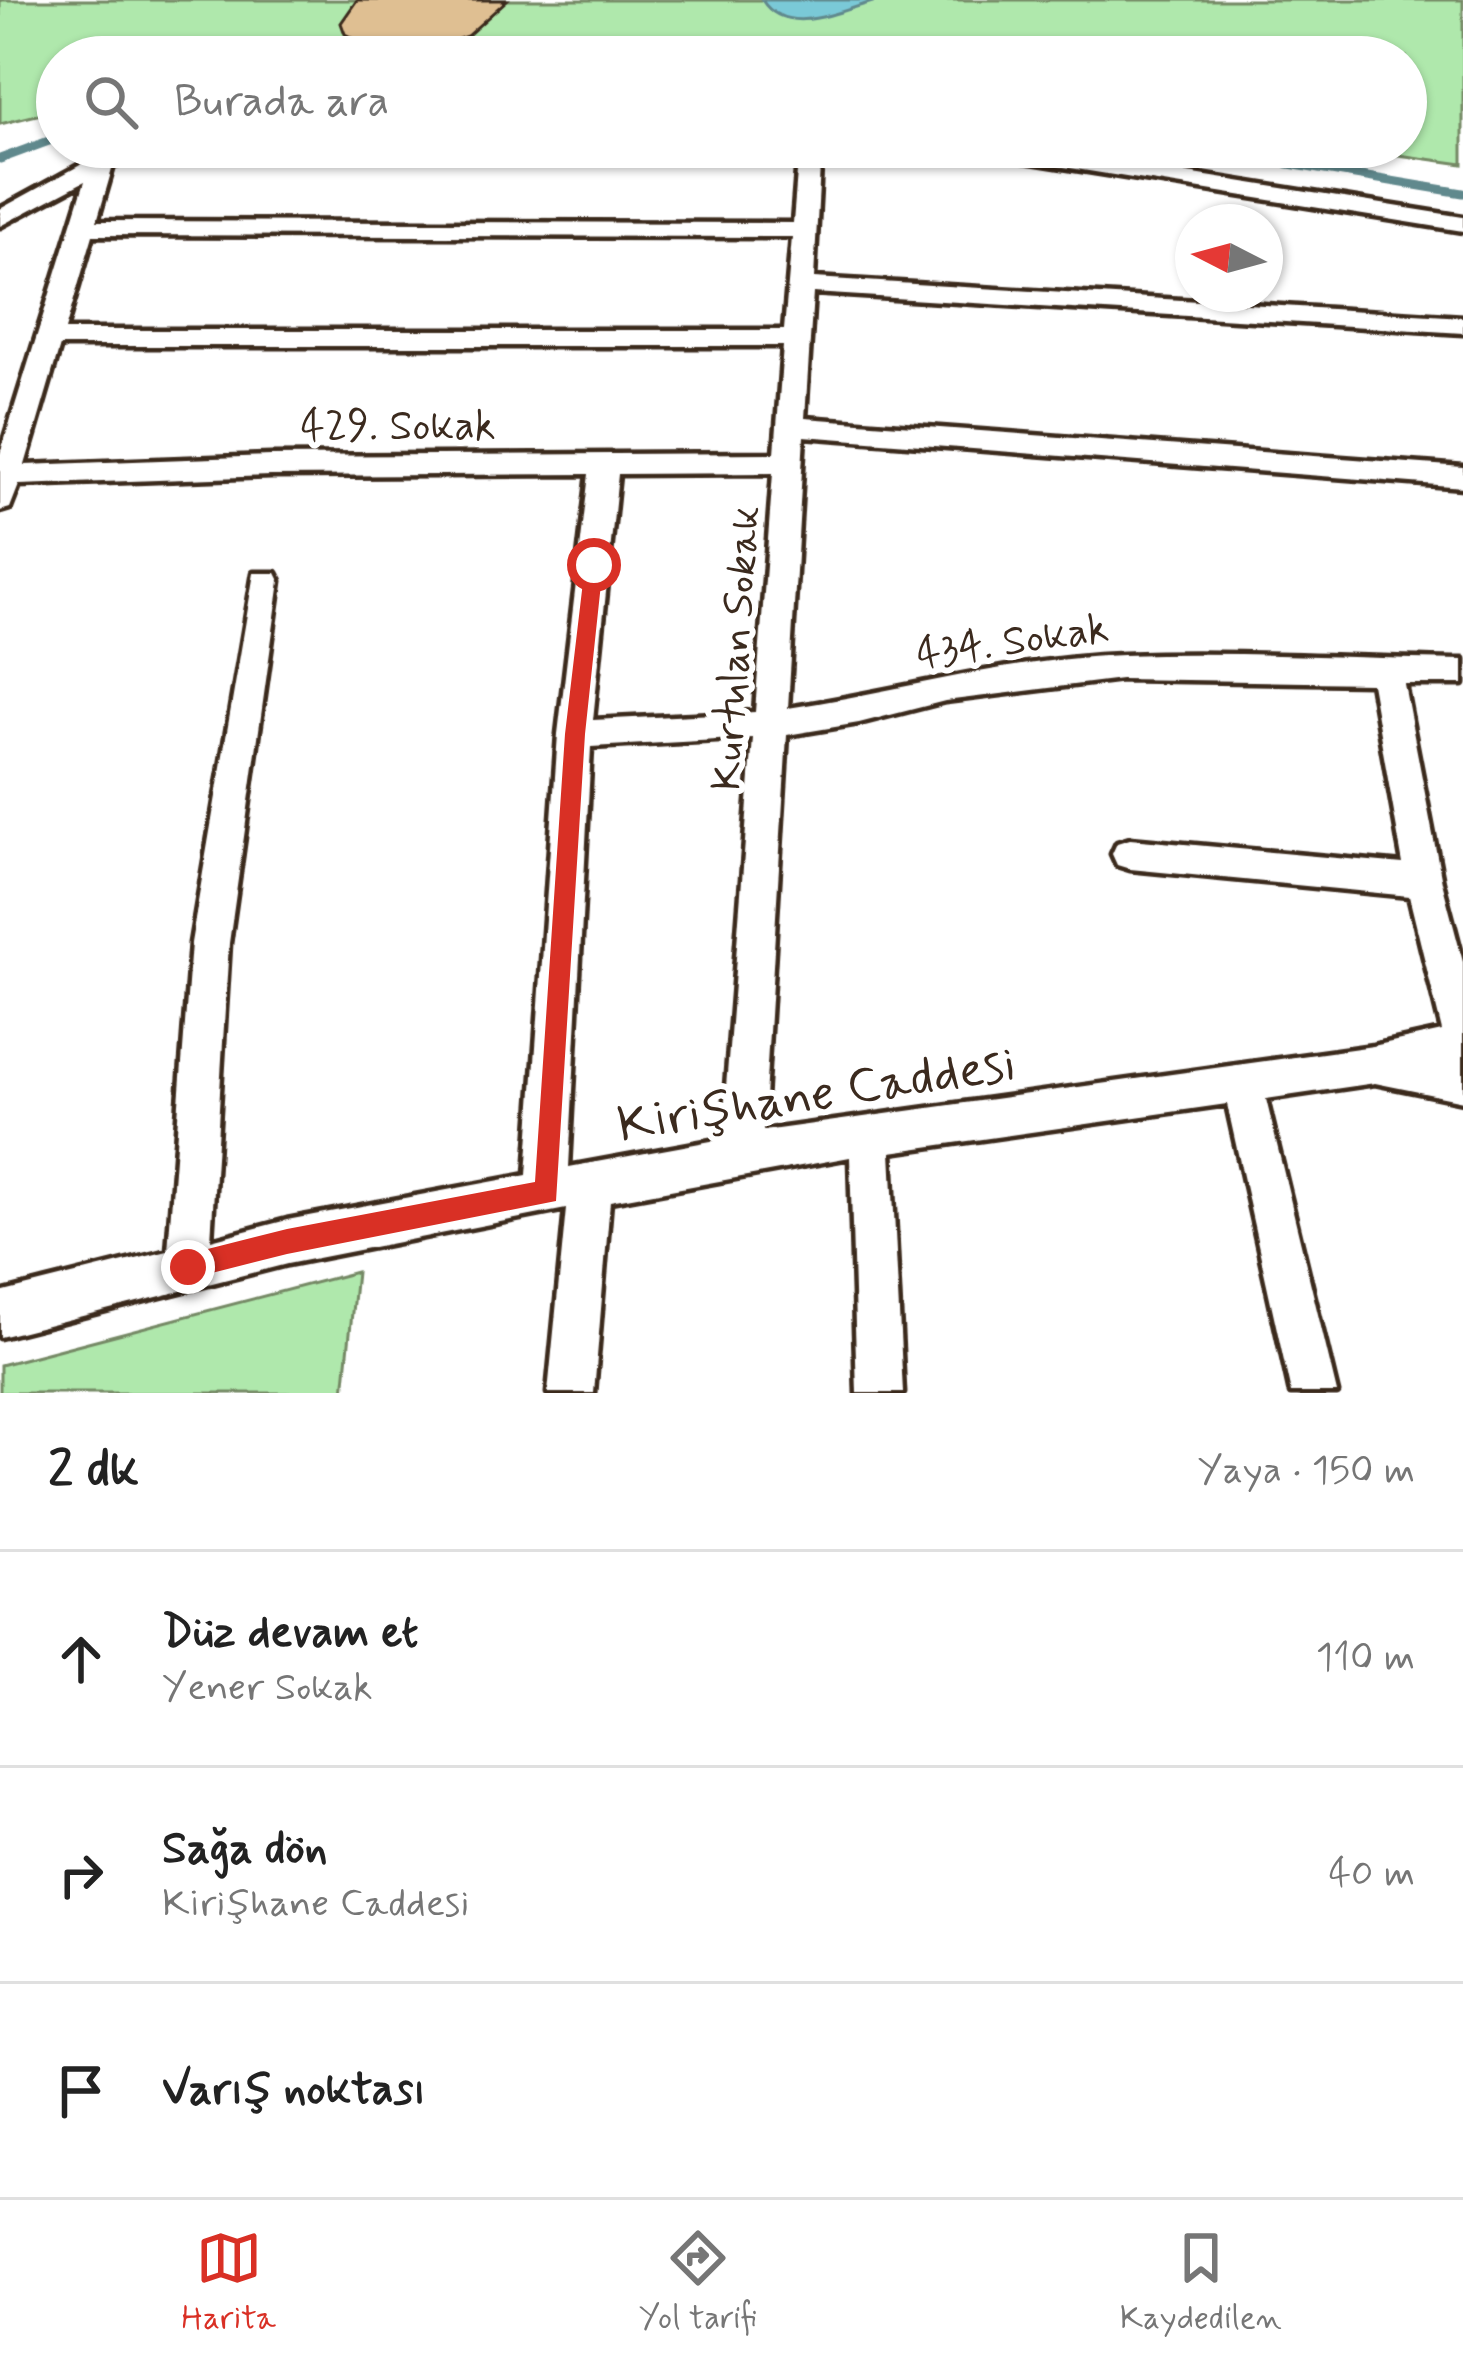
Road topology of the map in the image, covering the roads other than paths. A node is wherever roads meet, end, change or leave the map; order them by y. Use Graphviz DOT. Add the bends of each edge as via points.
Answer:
graph roads {
  1 [pos="92,168"];
  2 [pos="101,168"];
  3 [pos="808,168"];
  4 [pos="1113,168"];
  5 [pos="0,219"];
  6 [pos="1463,224"];
  7 [pos="83,228"];
  8 [pos="804,230"];
  9 [pos="800,285"];
  10 [pos="1463,325"];
  11 [pos="50,338"];
  12 [pos="797,338"];
  13 [pos="791,426"];
  14 [pos="788,463"];
  15 [pos="604,465"];
  16 [pos="1463,477"];
  17 [pos="4,489"];
  18 [pos="265,581"];
  19 [pos="1385,672"];
  20 [pos="1463,672"];
  21 [pos="770,724"];
  22 [pos="575,734"];
  23 [pos="1130,854"];
  24 [pos="1424,882"];
  25 [pos="1463,1040"];
  26 [pos="1373,1065"];
  27 [pos="1242,1082"];
  28 [pos="1463,1082"];
  29 [pos="869,1135"];
  30 [pos="741,1155"];
  31 [pos="568,1188"];
  32 [pos="188,1267"];
  33 [pos="0,1315"];
  34 [pos="571,1393"];
  35 [pos="880,1393"];
  36 [pos="1314,1393"];
  1 -- 5 [label="street"];
  2 -- 7 [label="street"];
  3 -- 8 [label="street, Kurtulan Sokak"];
  4 -- 6 [label="street"];
  7 -- 8 [label="street"];
  7 -- 11 [label="street"];
  8 -- 9 [label="street, Kurtulan Sokak"];
  9 -- 10 [label="street"];
  9 -- 12 [label="street, Kurtulan Sokak"];
  11 -- 12 [label="street"];
  11 -- 17 [label="street"];
  12 -- 13 [label="street, Kurtulan Sokak"];
  13 -- 14 [label="street, Kurtulan Sokak"];
  13 -- 16 [label="street"];
  14 -- 15 [label="street, 429. Sokak"];
  14 -- 21 [label="street, Kurtulan Sokak"];
  15 -- 17 [label="street, 429. Sokak" via="271,466"];
  15 -- 22 [label="street"];
  18 -- 32 [label="street" via="210,943"];
  19 -- 20 [label="street, 434. Sokak"];
  19 -- 21 [label="street, 434. Sokak" via="1120,667 945,688"];
  19 -- 24 [label="street"];
  21 -- 22 [label="street, 434. Sokak"];
  21 -- 30 [label="street, Kurtulan Sokak"];
  22 -- 31 [label="street"];
  23 -- 24 [label="street"];
  24 -- 25 [label="street"];
  25 -- 26 [label="street, Kirişhane Caddesi"];
  26 -- 27 [label="street, Kirişhane Caddesi"];
  26 -- 28 [label="street, Kirişhane Caddesi"];
  27 -- 29 [label="street, Kirişhane Caddesi"];
  27 -- 36 [label="street"];
  29 -- 30 [label="street, Kirişhane Caddesi"];
  29 -- 35 [label="street"];
  30 -- 31 [label="street, Kirişhane Caddesi"];
  31 -- 32 [label="street, Kirişhane Caddesi"];
  31 -- 34 [label="street"];
  32 -- 33 [label="street, Kirişhane Caddesi"];
}
